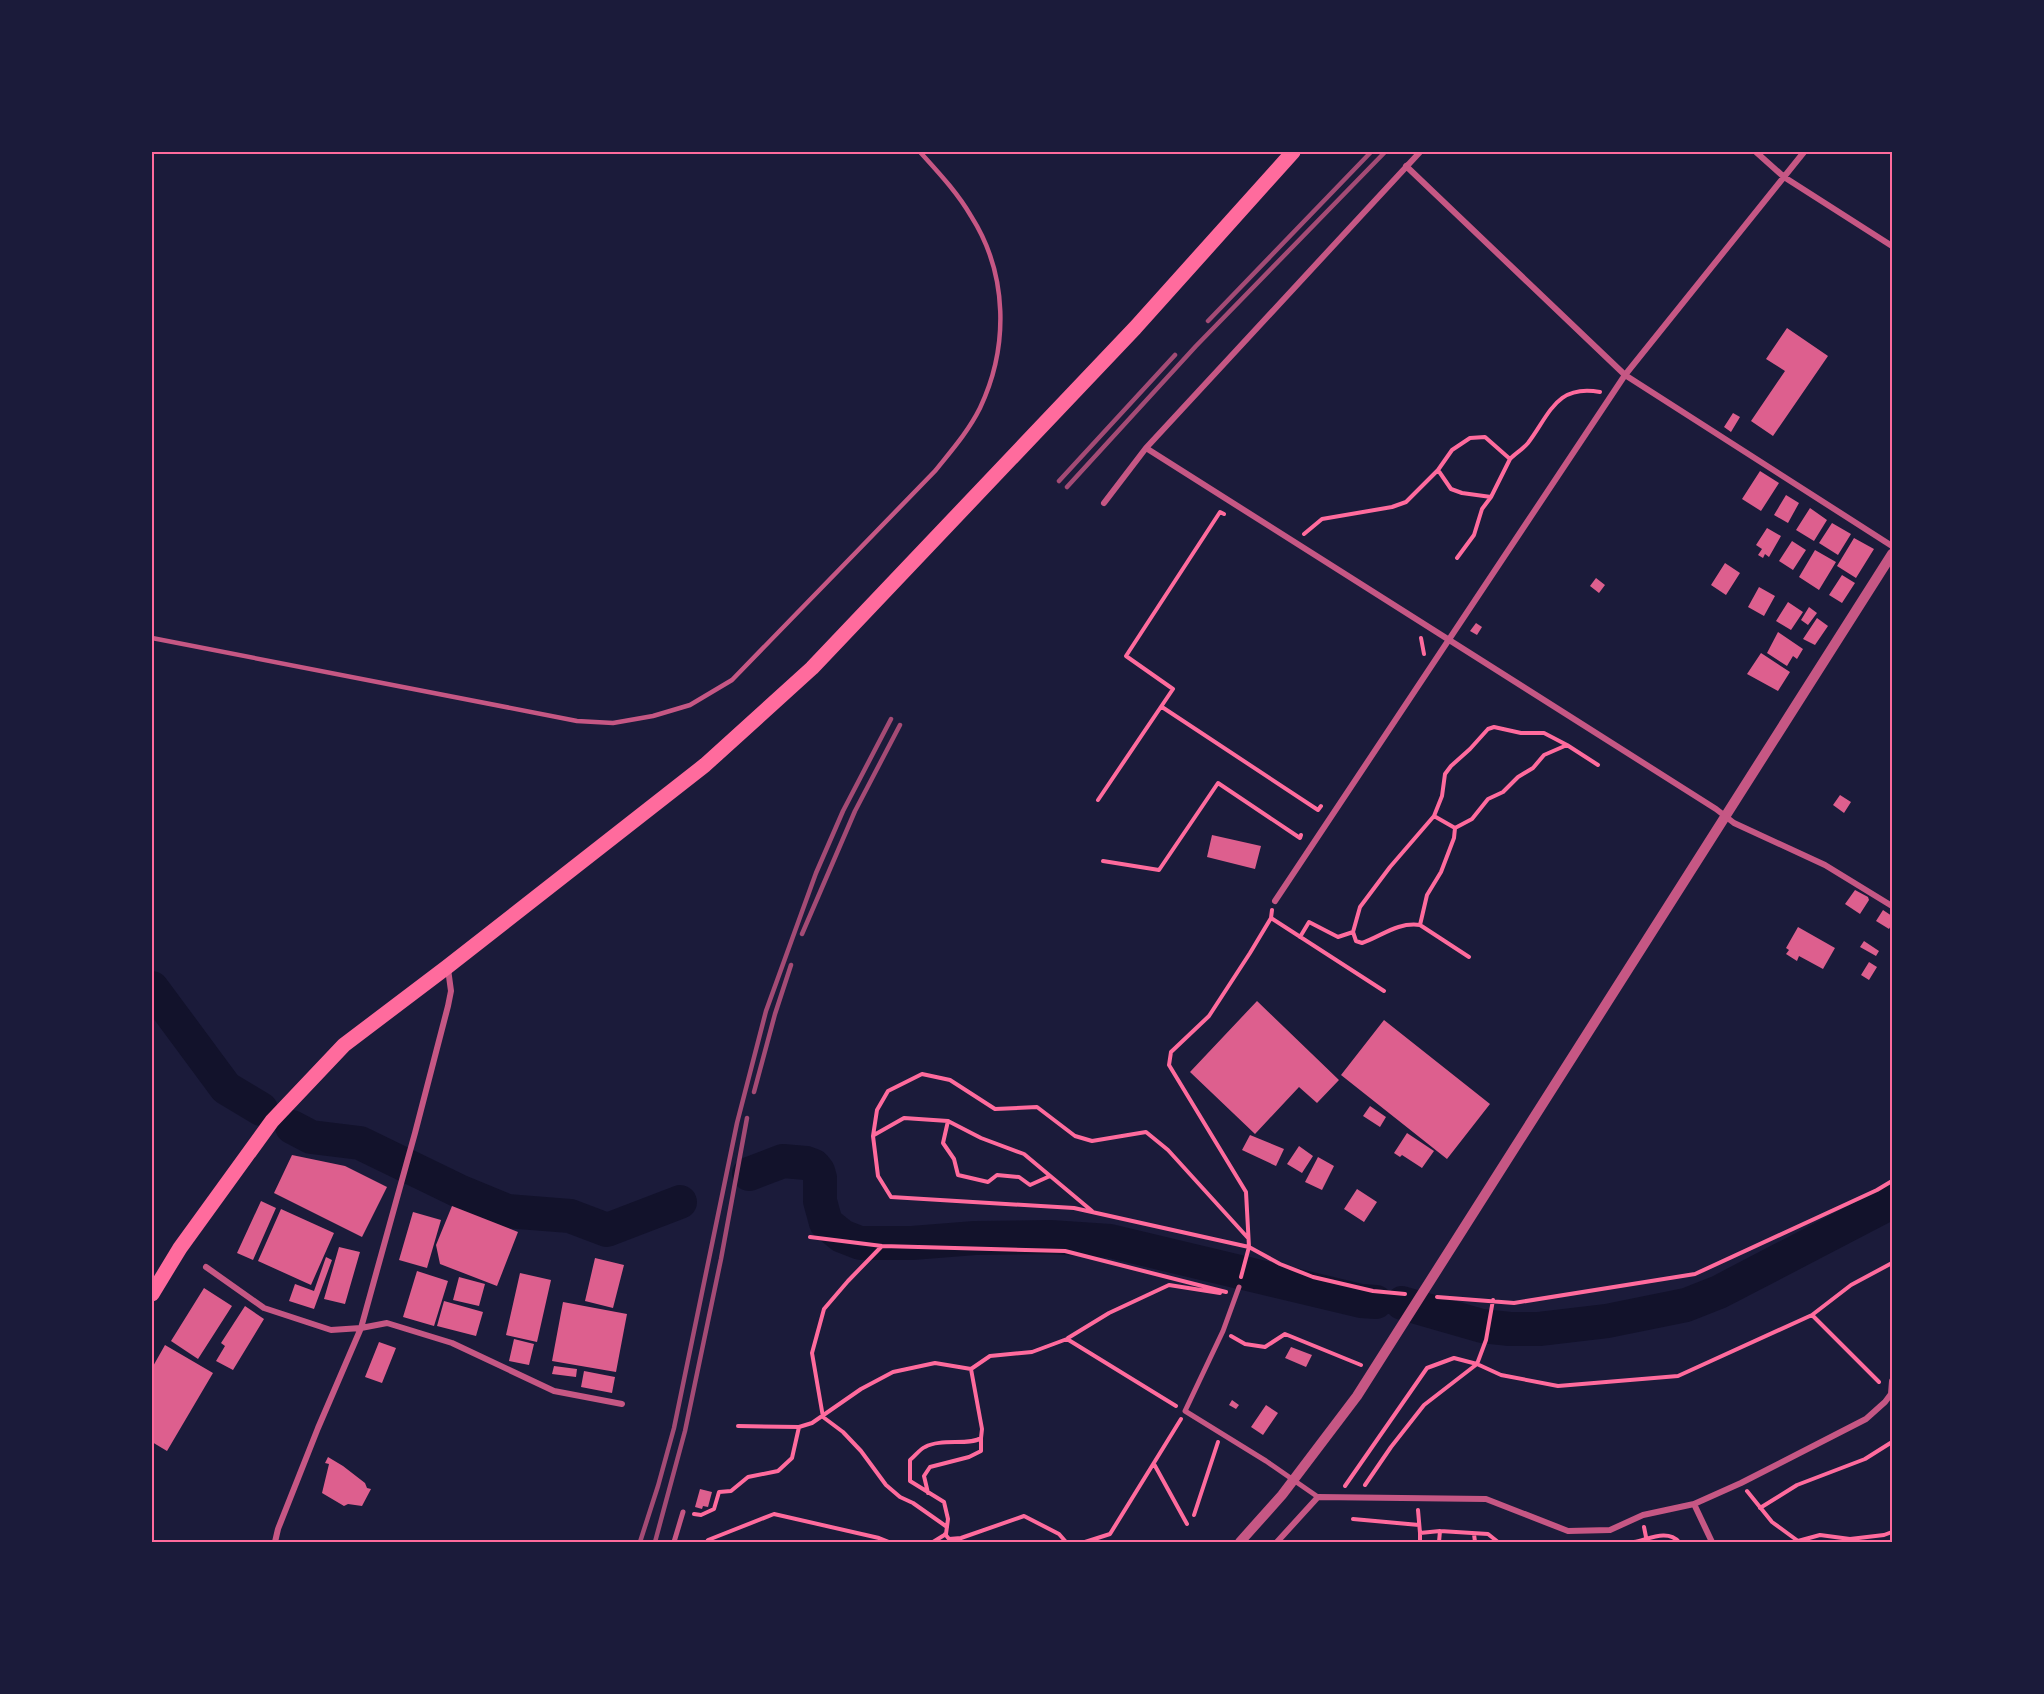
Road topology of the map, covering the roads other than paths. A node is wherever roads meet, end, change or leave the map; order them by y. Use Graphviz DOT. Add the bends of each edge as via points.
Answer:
graph roads {
  1 [pos="920,152"];
  2 [pos="1293,152"];
  3 [pos="1420,152"];
  4 [pos="1756,152"];
  5 [pos="1804,152"];
  6 [pos="1406,166"];
  7 [pos="1784,177"];
  8 [pos="1893,246"];
  9 [pos="1624,375"];
  10 [pos="1146,448"];
  11 [pos="1104,503"];
  12 [pos="1893,546"];
  13 [pos="1893,554"];
  14 [pos="152,638"];
  15 [pos="1449,639"];
  16 [pos="1726,815"];
  17 [pos="1275,902"];
  18 [pos="1893,906"];
  19 [pos="447,967"];
  20 [pos="206,1267"];
  21 [pos="1239,1287"];
  22 [pos="152,1294"];
  23 [pos="362,1328"];
  24 [pos="1893,1381"];
  25 [pos="622,1404"];
  26 [pos="1318,1497"];
  27 [pos="1694,1504"];
  28 [pos="683,1512"];
  29 [pos="275,1542"];
  30 [pos="674,1542"];
  31 [pos="1240,1542"];
  32 [pos="1277,1542"];
  33 [pos="1712,1542"];
  1 -- 14 [label="lane" via="952,188 988,249 998,281 1001,313 992,379 963,438 935,471 732,680 690,705 652,716 614,723 578,721"];
  2 -- 19 [label="main road" via="1135,328 812,668 705,765"];
  3 -- 6 [label="street"];
  4 -- 7 [label="street"];
  5 -- 7 [label="street"];
  6 -- 9 [label="street"];
  6 -- 10 [label="street"];
  7 -- 8 [label="street"];
  7 -- 9 [label="street"];
  9 -- 12 [label="street"];
  9 -- 15 [label="street"];
  10 -- 11 [label="street"];
  10 -- 15 [label="street"];
  13 -- 16 [label="street"];
  15 -- 16 [label="street"];
  15 -- 17 [label="street"];
  16 -- 18 [label="street" via="1734,823 1825,865"];
  16 -- 31 [label="street" via="1357,1396 1282,1495"];
  19 -- 22 [label="main road" via="344,1045 272,1121 180,1248"];
  19 -- 23 [label="street" via="451,991"];
  20 -- 23 [label="street" via="264,1308 331,1330"];
  21 -- 26 [label="street" via="1185,1411"];
  23 -- 25 [label="street" via="387,1323 452,1343 554,1391"];
  23 -- 29 [label="street" via="318,1428"];
  24 -- 27 [label="street" via="1891,1394 1866,1419"];
  26 -- 27 [label="street" via="1486,1499 1568,1531 1610,1530 1642,1515"];
  26 -- 32 [label="street"];
  27 -- 33 [label="street"];
  28 -- 30 [label="street"];
}
